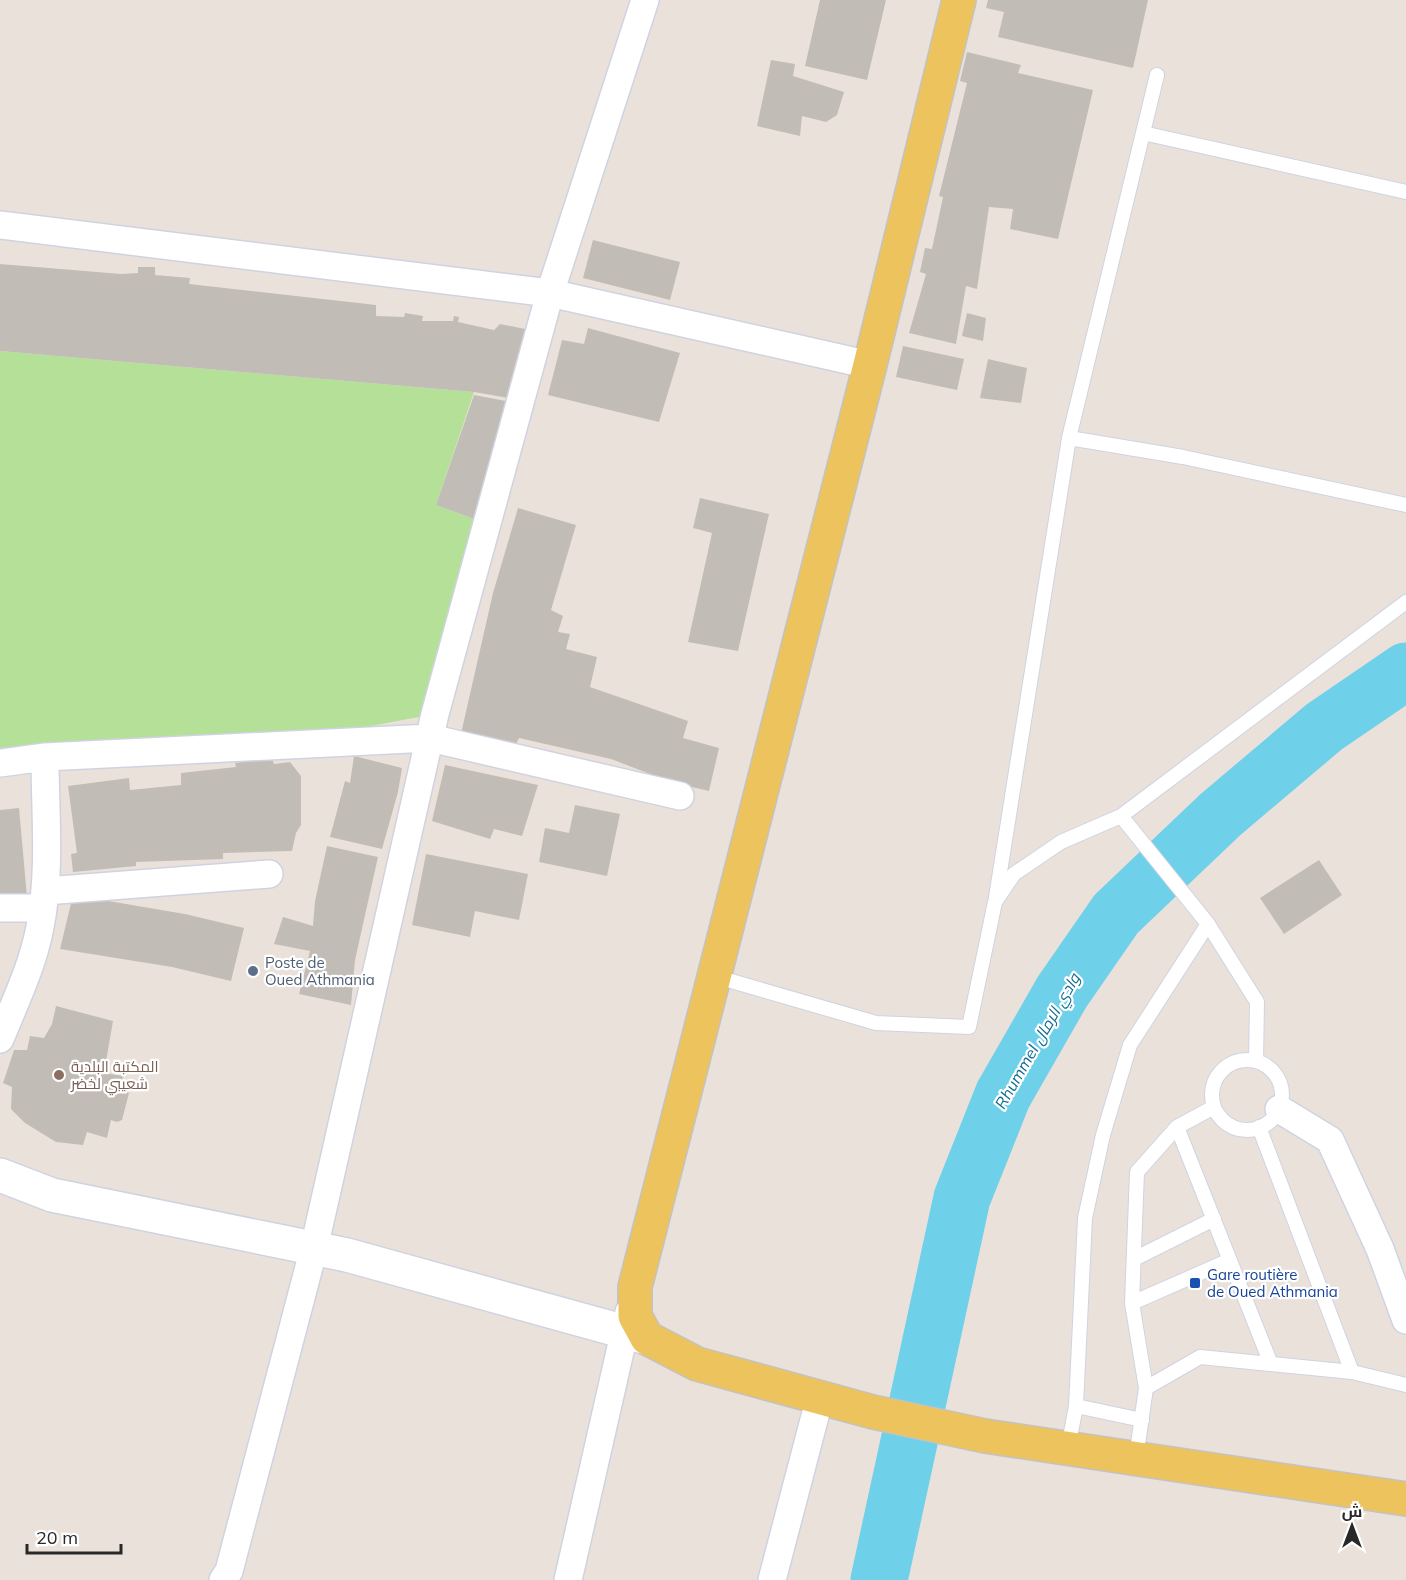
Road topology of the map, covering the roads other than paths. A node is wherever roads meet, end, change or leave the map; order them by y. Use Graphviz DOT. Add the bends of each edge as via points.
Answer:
graph roads {
  1 [pos="645,0"];
  2 [pos="959,0"];
  3 [pos="1157,75"];
  4 [pos="1143,133"];
  5 [pos="1406,192"];
  6 [pos="0,225"];
  7 [pos="550,293"];
  8 [pos="870,365"];
  9 [pos="1070,438"];
  10 [pos="1406,505"];
  11 [pos="1406,602"];
  12 [pos="430,738"];
  13 [pos="45,757"];
  14 [pos="0,763"];
  15 [pos="680,796"];
  16 [pos="1121,816"];
  17 [pos="268,874"];
  18 [pos="44,899"];
  19 [pos="995,902"];
  20 [pos="0,908"];
  21 [pos="1208,924"];
  22 [pos="714,976"];
  23 [pos="0,1039"];
  24 [pos="1257,1061"];
  25 [pos="1214,1107"];
  26 [pos="1269,1118"];
  27 [pos="1177,1127"];
  28 [pos="0,1175"];
  29 [pos="1214,1219"];
  30 [pos="314,1248"];
  31 [pos="1134,1258"];
  32 [pos="1230,1260"];
  33 [pos="1132,1304"];
  34 [pos="1406,1320"];
  35 [pos="636,1335"];
  36 [pos="1271,1364"];
  37 [pos="1352,1372"];
  38 [pos="1406,1385"];
  39 [pos="1146,1388"];
  40 [pos="820,1398"];
  41 [pos="1076,1406"];
  42 [pos="1142,1420"];
  43 [pos="1068,1448"];
  44 [pos="1136,1458"];
  45 [pos="1406,1499"];
  46 [pos="224,1580"];
  47 [pos="568,1580"];
  48 [pos="772,1580"];
  1 -- 7 [label="street"];
  2 -- 8 [label="main road"];
  3 -- 4 [label="lane"];
  4 -- 5 [label="lane"];
  4 -- 9 [label="lane"];
  6 -- 7 [label="street"];
  7 -- 8 [label="street"];
  7 -- 12 [label="street"];
  8 -- 22 [label="main road"];
  9 -- 10 [label="lane" via="1183,457"];
  9 -- 19 [label="lane"];
  11 -- 16 [label="lane"];
  12 -- 13 [label="street"];
  12 -- 15 [label="street"];
  12 -- 30 [label="street"];
  13 -- 14 [label="street"];
  13 -- 18 [label="street"];
  16 -- 19 [label="lane" via="1061,842 1014,874"];
  16 -- 21 [label="lane"];
  17 -- 18 [label="street"];
  18 -- 20 [label="street"];
  18 -- 23 [label="street" via="30,965"];
  19 -- 22 [label="lane" via="969,1027 876,1023"];
  21 -- 24 [label="lane" via="1257,1002"];
  21 -- 41 [label="lane" via="1130,1045 1103,1135 1085,1218"];
  22 -- 35 [label="main road" via="634,1287"];
  24 -- 25 [label="lane" via="1241,1060 1216,1077"];
  24 -- 26 [label="lane" via="1270,1068 1279,1080 1282,1095"];
  25 -- 26 [label="lane" via="1221,1119 1246,1130"];
  25 -- 27 [label="lane"];
  26 -- 34 [label="street" via="1330,1140 1380,1249"];
  26 -- 37 [label="lane"];
  27 -- 29 [label="lane"];
  27 -- 31 [label="lane" via="1137,1172"];
  28 -- 30 [label="street" via="52,1195"];
  29 -- 31 [label="lane"];
  29 -- 32 [label="lane"];
  30 -- 35 [label="street"];
  30 -- 46 [label="street"];
  31 -- 33 [label="lane"];
  32 -- 33 [label="lane"];
  32 -- 36 [label="lane"];
  33 -- 39 [label="lane"];
  35 -- 40 [label="main road" via="697,1364"];
  35 -- 47 [label="street"];
  36 -- 37 [label="lane"];
  36 -- 39 [label="lane" via="1200,1357"];
  37 -- 38 [label="lane"];
  39 -- 42 [label="lane"];
  40 -- 43 [label="main road" via="985,1436"];
  40 -- 48 [label="street"];
  41 -- 42 [label="lane"];
  41 -- 43 [label="lane"];
  42 -- 44 [label="lane"];
  43 -- 44 [label="main road"];
  44 -- 45 [label="main road"];
}
